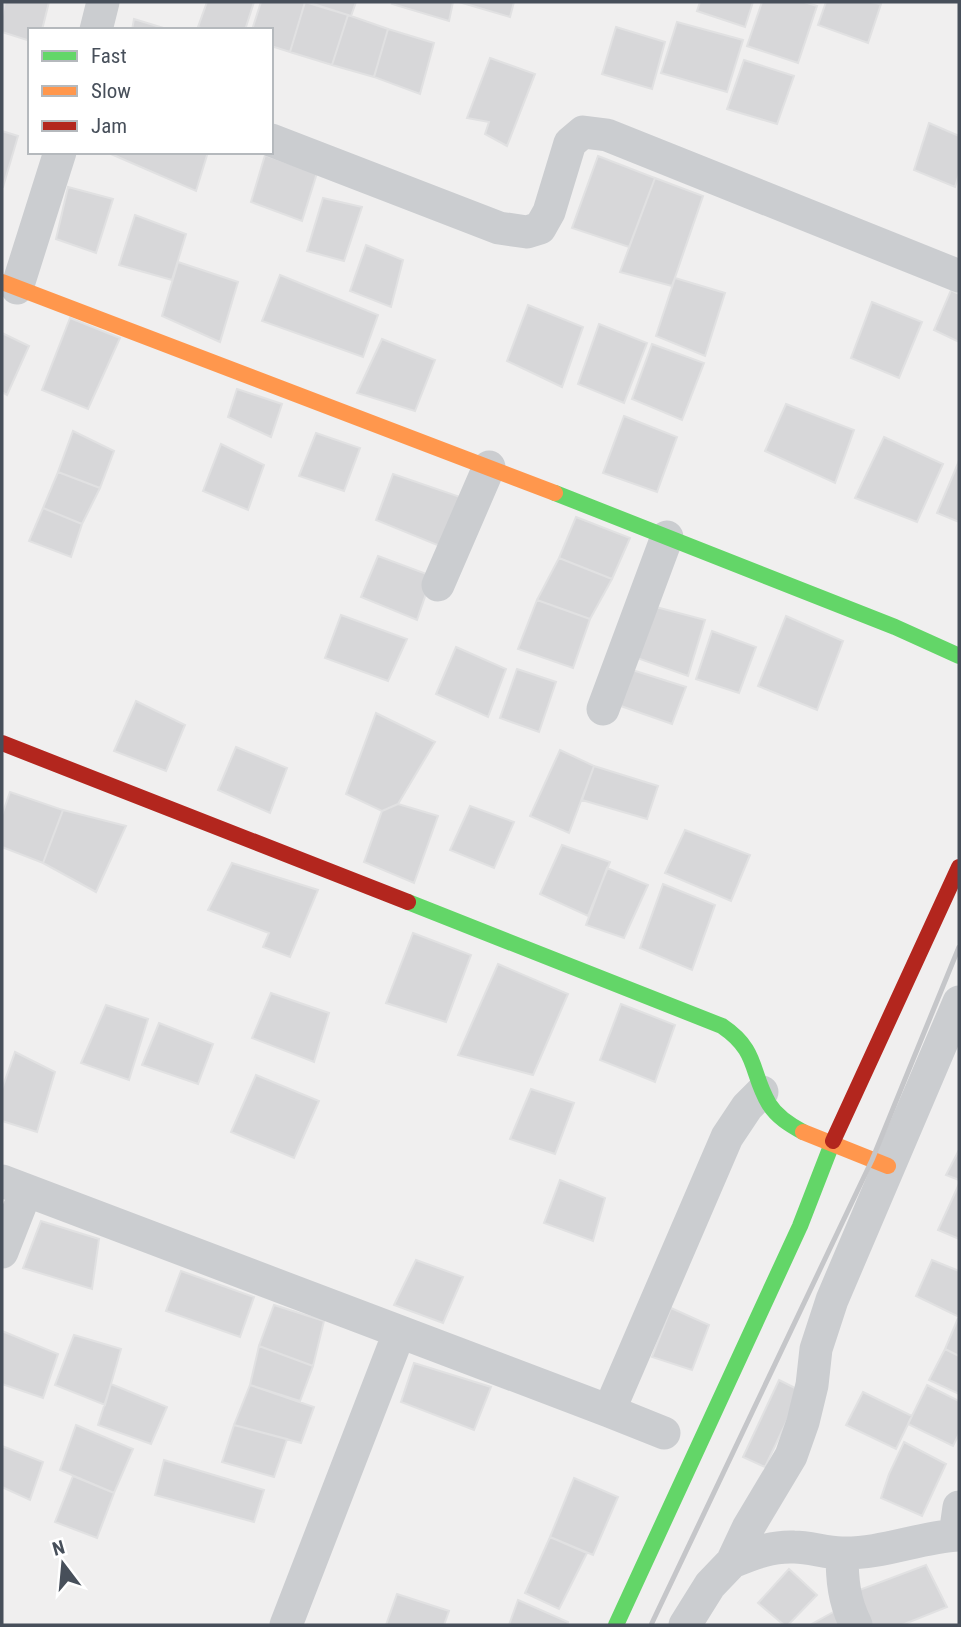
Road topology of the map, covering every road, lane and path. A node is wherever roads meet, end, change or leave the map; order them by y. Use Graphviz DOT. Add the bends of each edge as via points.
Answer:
graph roads {
  1 [pos="103,2"];
  2 [pos="96,28"];
  3 [pos="273,141"];
  4 [pos="59,154"];
  5 [pos="959,275"];
  6 [pos="9,285"];
  7 [pos="489,467"];
  8 [pos="667,537"];
  9 [pos="438,585"];
  10 [pos="959,656"];
  11 [pos="603,709"];
  12 [pos="2,743"];
  13 [pos="959,867"];
  14 [pos="959,1002"];
  15 [pos="762,1092"];
  16 [pos="831,1145"];
  17 [pos="888,1166"];
  18 [pos="14,1186"];
  19 [pos="2,1252"];
  20 [pos="399,1333"];
  21 [pos="609,1411"];
  22 [pos="664,1433"];
  23 [pos="958,1526"];
  24 [pos="842,1553"];
  25 [pos="732,1562"];
  26 [pos="286,1625"];
  27 [pos="616,1625"];
  28 [pos="685,1625"];
  29 [pos="856,1625"];
  1 -- 2 [label="street"];
  3 -- 5 [label="street" via="499,228 527,233 540,228 549,212 570,144 583,132 607,135"];
  4 -- 6 [label="street"];
  6 -- 7 [label="street"];
  7 -- 8 [label="street"];
  7 -- 9 [label="street"];
  8 -- 10 [label="street"];
  8 -- 11 [label="street"];
  12 -- 15 [label="street" via="722,1026 738,1037 753,1059"];
  13 -- 16 [label="street"];
  14 -- 17 [label="street"];
  15 -- 16 [label="street" via="779,1116"];
  15 -- 21 [label="street" via="727,1137"];
  16 -- 17 [label="street"];
  16 -- 27 [label="street" via="800,1226"];
  17 -- 25 [label="street" via="831,1300 792,1456"];
  18 -- 19 [label="street"];
  18 -- 20 [label="street"];
  20 -- 21 [label="street"];
  20 -- 26 [label="street"];
  21 -- 22 [label="street"];
  23 -- 24 [label="street" via="895,1547"];
  24 -- 25 [label="street" via="794,1547 765,1549"];
  24 -- 29 [label="street" via="842,1583"];
  25 -- 28 [label="street" via="710,1585"];
}
